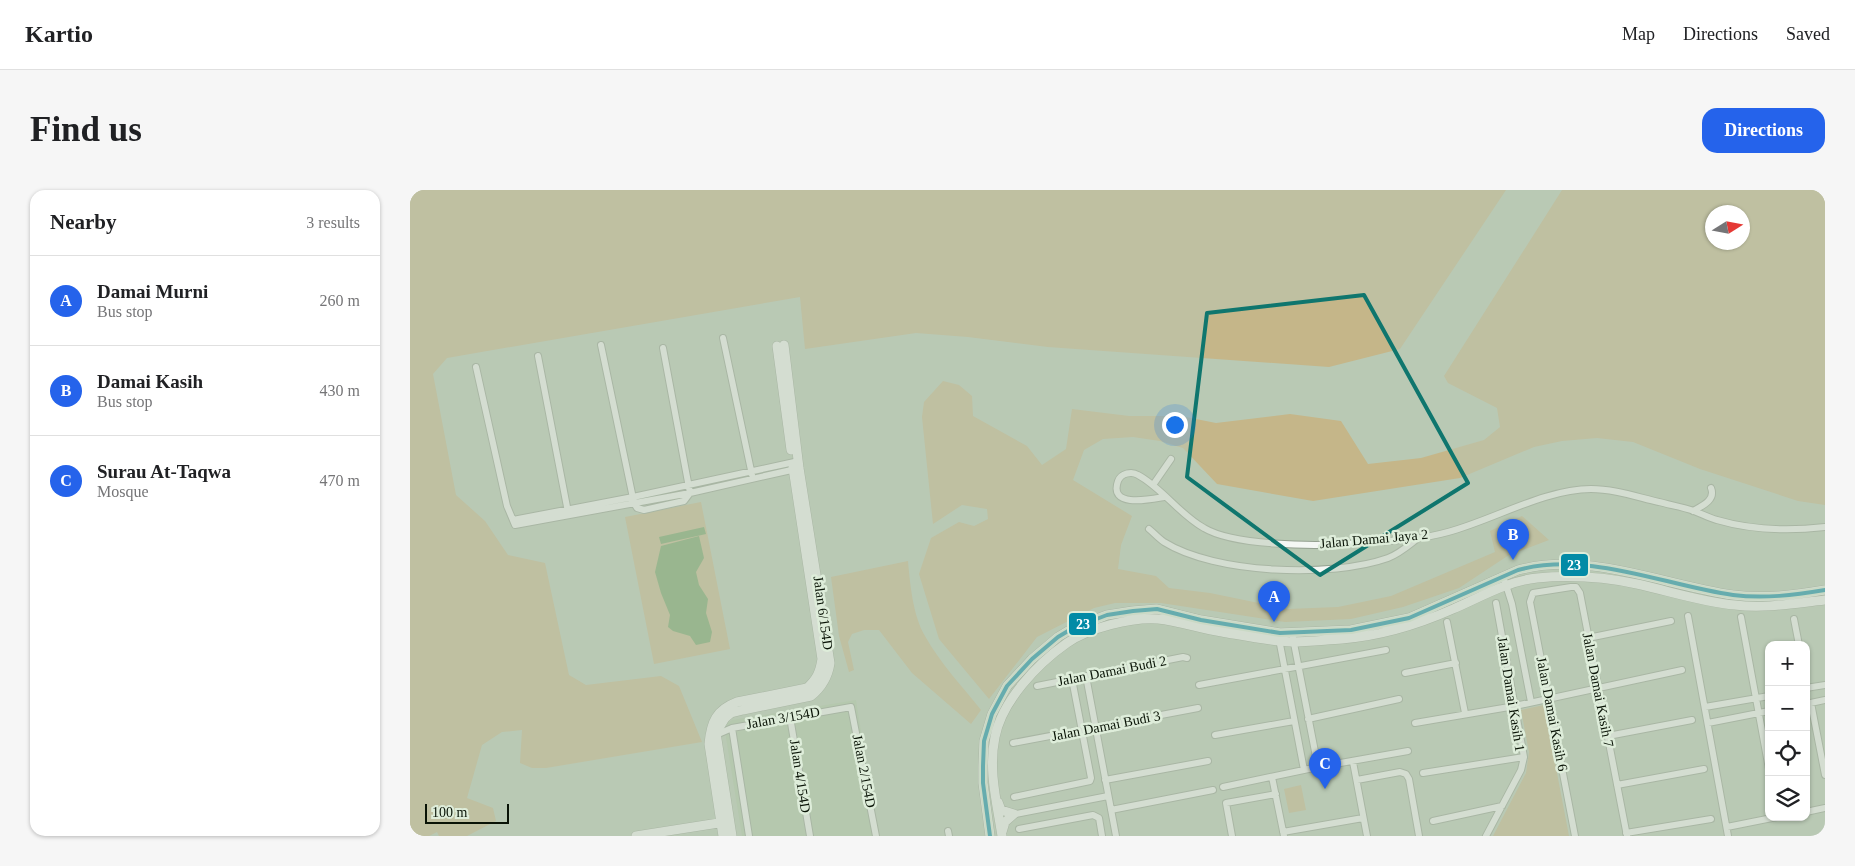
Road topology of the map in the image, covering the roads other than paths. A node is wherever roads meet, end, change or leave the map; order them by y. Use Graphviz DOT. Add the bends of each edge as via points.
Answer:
graph roads {
  1 [pos="723,338"];
  2 [pos="601,345"];
  3 [pos="781,346"];
  4 [pos="663,348"];
  5 [pos="538,356"];
  6 [pos="476,367"];
  7 [pos="1171,459"];
  8 [pos="796,466"];
  9 [pos="752,475"];
  10 [pos="689,485"];
  11 [pos="1153,486"];
  12 [pos="1711,488"];
  13 [pos="690,493"];
  14 [pos="1164,497"];
  15 [pos="634,500"];
  16 [pos="1693,511"];
  17 [pos="568,513"];
  18 [pos="1825,527"];
  19 [pos="1149,529"];
  20 [pos="1418,538"];
  21 [pos="1502,576"];
  22 [pos="1507,586"];
  23 [pos="1825,590"];
  24 [pos="1533,593"];
  25 [pos="1825,600"];
  26 [pos="1496,603"];
  27 [pos="1107,615"];
  28 [pos="1688,616"];
  29 [pos="1741,616"];
  30 [pos="1794,619"];
  31 [pos="1447,622"];
  32 [pos="1671,622"];
  33 [pos="1110,626"];
  34 [pos="1279,637"];
  35 [pos="1292,637"];
  36 [pos="1588,638"];
  37 [pos="1798,641"];
  38 [pos="1386,650"];
  39 [pos="1187,658"];
  40 [pos="1456,663"];
  41 [pos="1297,666"];
  42 [pos="1284,669"];
  43 [pos="1682,670"];
  44 [pos="1405,673"];
  45 [pos="1086,676"];
  46 [pos="1072,679"];
  47 [pos="1198,685"];
  48 [pos="1825,685"];
  49 [pos="1037,686"];
  50 [pos="1598,687"];
  51 [pos="1810,687"];
  52 [pos="1765,697"];
  53 [pos="1548,698"];
  54 [pos="1755,698"];
  55 [pos="1399,700"];
  56 [pos="1825,700"];
  57 [pos="1531,702"];
  58 [pos="1810,703"];
  59 [pos="1515,706"];
  60 [pos="851,707"];
  61 [pos="1705,707"];
  62 [pos="1198,708"];
  63 [pos="1810,708"];
  64 [pos="1765,712"];
  65 [pos="1465,713"];
  66 [pos="1758,713"];
  67 [pos="790,717"];
  68 [pos="1308,719"];
  69 [pos="1692,720"];
  70 [pos="1294,721"];
  71 [pos="1415,723"];
  72 [pos="1708,723"];
  73 [pos="732,728"];
  74 [pos="1095,728"];
  75 [pos="1310,729"];
  76 [pos="1082,730"];
  77 [pos="716,733"];
  78 [pos="1215,735"];
  79 [pos="1608,736"];
  80 [pos="1297,738"];
  81 [pos="1013,743"];
  82 [pos="709,744"];
  83 [pos="1765,749"];
  84 [pos="1408,751"];
  85 [pos="1524,757"];
  86 [pos="1208,761"];
  87 [pos="1353,762"];
  88 [pos="1318,767"];
  89 [pos="1704,769"];
  90 [pos="1304,770"];
  91 [pos="1422,773"];
  92 [pos="1825,775"];
  93 [pos="1272,777"];
  94 [pos="1105,780"];
  95 [pos="1357,780"];
  96 [pos="1617,785"];
  97 [pos="1223,787"];
  98 [pos="1213,790"];
  99 [pos="1276,794"];
  100 [pos="1108,796"];
  101 [pos="1014,797"];
  102 [pos="996,799"];
  103 [pos="1502,806"];
  104 [pos="1825,808"];
  105 [pos="1111,810"];
  106 [pos="1810,811"];
  107 [pos="1014,814"];
  108 [pos="999,817"];
  109 [pos="988,818"];
  110 [pos="1363,818"];
  111 [pos="1711,819"];
  112 [pos="1765,819"];
  113 [pos="1433,821"];
  114 [pos="721,823"];
  115 [pos="1727,827"];
  116 [pos="1019,829"];
  117 [pos="680,833"];
  118 [pos="1283,834"];
  119 [pos="723,835"];
  120 [pos="1002,835"];
  121 [pos="1626,835"];
  122 [pos="636,836"];
  123 [pos="732,836"];
  124 [pos="749,836"];
  125 [pos="810,836"];
  126 [pos="876,836"];
  127 [pos="990,836"];
  128 [pos="1102,836"];
  129 [pos="1116,836"];
  130 [pos="1232,836"];
  131 [pos="1367,836"];
  132 [pos="1419,836"];
  133 [pos="1486,836"];
  134 [pos="1575,836"];
  135 [pos="1728,836"];
  1 -- 9 [label="street"];
  2 -- 15 [label="street"];
  3 -- 8 [label="street, Jalan 6/154D"];
  4 -- 10 [label="street"];
  5 -- 17 [label="street"];
  6 -- 17 [label="street" via="507,506 513,520"];
  7 -- 11 [label="street"];
  8 -- 9 [label="street"];
  8 -- 77 [label="street, Jalan 6/154D" via="829,654 828,672 811,696 732,713"];
  8 -- 82 [label="street, Jalan 6/154D" via="821,671 807,688 726,706 714,720"];
  9 -- 10 [label="street"];
  9 -- 13 [label="street"];
  10 -- 13 [label="street"];
  10 -- 15 [label="street"];
  11 -- 14 [label="street, Jalan Damai Jaya 2"];
  11 -- 14 [label="street, Jalan Damai Jaya 2" via="1131,473 1120,477 1117,482 1119,494 1130,501"];
  12 -- 16 [label="street" via="1712,497"];
  13 -- 15 [label="street"];
  14 -- 20 [label="street, Jalan Damai Jaya 2" via="1206,530 1254,541 1307,545"];
  15 -- 17 [label="street"];
  16 -- 18 [label="street, Jalan Damai Jaya 2" via="1746,526 1796,530"];
  16 -- 20 [label="street, Jalan Damai Jaya 2" via="1630,495 1592,489 1568,491 1447,532"];
  19 -- 20 [label="street" via="1163,541 1185,552 1228,564 1268,570 1342,568 1388,558"];
  21 -- 22 [label="street"];
  21 -- 23 [label="street" via="1534,566 1575,565 1733,594 1780,596"];
  21 -- 35 [label="street" via="1409,618 1351,630"];
  22 -- 25 [label="street" via="1534,578 1590,577 1735,605"];
  22 -- 35 [label="street" via="1413,626 1352,638"];
  22 -- 57 [label="street"];
  24 -- 36 [label="street, Jalan Damai Kasih 7" via="1576,587 1580,593"];
  24 -- 53 [label="street, Jalan Damai Kasih 6" via="1530,602"];
  26 -- 59 [label="street, Jalan Damai Kasih 1"];
  27 -- 33 [label="street"];
  27 -- 34 [label="street" via="1157,609"];
  27 -- 109 [label="street" via="1058,637 1007,686 992,714 984,741 983,783"];
  28 -- 61 [label="street"];
  29 -- 54 [label="street"];
  30 -- 37 [label="street"];
  31 -- 40 [label="street"];
  32 -- 36 [label="street"];
  33 -- 34 [label="street" via="1158,619 1220,632"];
  33 -- 102 [label="street" via="1067,643 1019,688 1004,709 995,735 991,762"];
  34 -- 35 [label="street"];
  34 -- 42 [label="street"];
  35 -- 41 [label="street"];
  36 -- 50 [label="street, Jalan Damai Kasih 7"];
  38 -- 41 [label="street"];
  39 -- 45 [label="street, Jalan Damai Budi 2"];
  40 -- 44 [label="street"];
  40 -- 65 [label="street"];
  41 -- 42 [label="street"];
  41 -- 68 [label="street"];
  42 -- 47 [label="street"];
  42 -- 70 [label="street"];
  43 -- 50 [label="street"];
  45 -- 46 [label="street, Jalan Damai Budi 2"];
  45 -- 74 [label="street"];
  46 -- 49 [label="street, Jalan Damai Budi 2"];
  46 -- 76 [label="street"];
  48 -- 51 [label="street"];
  50 -- 53 [label="street"];
  50 -- 79 [label="street, Jalan Damai Kasih 7"];
  52 -- 54 [label="street"];
  53 -- 57 [label="street"];
  53 -- 134 [label="street, Jalan Damai Kasih 6"];
  54 -- 61 [label="street"];
  54 -- 66 [label="street"];
  55 -- 68 [label="street"];
  56 -- 58 [label="street"];
  57 -- 59 [label="street"];
  59 -- 65 [label="street"];
  59 -- 85 [label="street, Jalan Damai Kasih 1"];
  60 -- 67 [label="street, Jalan 3/154D"];
  60 -- 126 [label="street, Jalan 2/154D"];
  61 -- 72 [label="street"];
  62 -- 74 [label="street, Jalan Damai Budi 3"];
  63 -- 92 [label="street"];
  64 -- 66 [label="street"];
  65 -- 71 [label="street"];
  66 -- 72 [label="street"];
  66 -- 83 [label="street"];
  67 -- 73 [label="street, Jalan 3/154D"];
  67 -- 125 [label="street, Jalan 4/154D"];
  68 -- 75 [label="street"];
  69 -- 79 [label="street"];
  70 -- 78 [label="street"];
  70 -- 80 [label="street"];
  72 -- 115 [label="street"];
  73 -- 77 [label="street, Jalan 3/154D"];
  73 -- 124 [label="street"];
  74 -- 76 [label="street, Jalan Damai Budi 3"];
  74 -- 94 [label="street"];
  75 -- 80 [label="street" via="1308,737"];
  75 -- 88 [label="street"];
  76 -- 81 [label="street, Jalan Damai Budi 3"];
  76 -- 101 [label="street" via="1090,781"];
  77 -- 82 [label="street"];
  77 -- 114 [label="street, Jalan 6/154D"];
  79 -- 96 [label="street, Jalan Damai Kasih 7"];
  80 -- 90 [label="street"];
  82 -- 114 [label="street, Jalan 6/154D"];
  84 -- 87 [label="street"];
  85 -- 91 [label="street"];
  85 -- 103 [label="street, Jalan Damai Kasih 1" via="1521,770"];
  86 -- 94 [label="street"];
  87 -- 88 [label="street"];
  87 -- 95 [label="street"];
  88 -- 90 [label="street"];
  89 -- 96 [label="street"];
  90 -- 93 [label="street"];
  93 -- 97 [label="street"];
  93 -- 99 [label="street"];
  94 -- 100 [label="street"];
  95 -- 110 [label="street"];
  95 -- 132 [label="street" via="1400,772 1406,774"];
  96 -- 121 [label="street, Jalan Damai Kasih 7"];
  98 -- 105 [label="street"];
  99 -- 118 [label="street"];
  99 -- 130 [label="street" via="1226,803"];
  100 -- 105 [label="street"];
  100 -- 107 [label="street"];
  102 -- 107 [label="street" via="1001,810"];
  102 -- 108 [label="street"];
  103 -- 113 [label="street"];
  103 -- 133 [label="street, Jalan Damai Kasih 1"];
  104 -- 106 [label="street"];
  105 -- 129 [label="street"];
  107 -- 108 [label="street"];
  107 -- 120 [label="street" via="1005,822"];
  108 -- 109 [label="street"];
  108 -- 120 [label="street"];
  109 -- 127 [label="street"];
  110 -- 118 [label="street"];
  110 -- 131 [label="street"];
  111 -- 121 [label="street"];
  112 -- 115 [label="street"];
  114 -- 117 [label="street"];
  114 -- 119 [label="street, Jalan 6/154D"];
  114 -- 123 [label="street, Jalan 6/154D"];
  115 -- 135 [label="street"];
  116 -- 128 [label="street" via="1093,815 1099,818"];
  117 -- 122 [label="street"];
}
